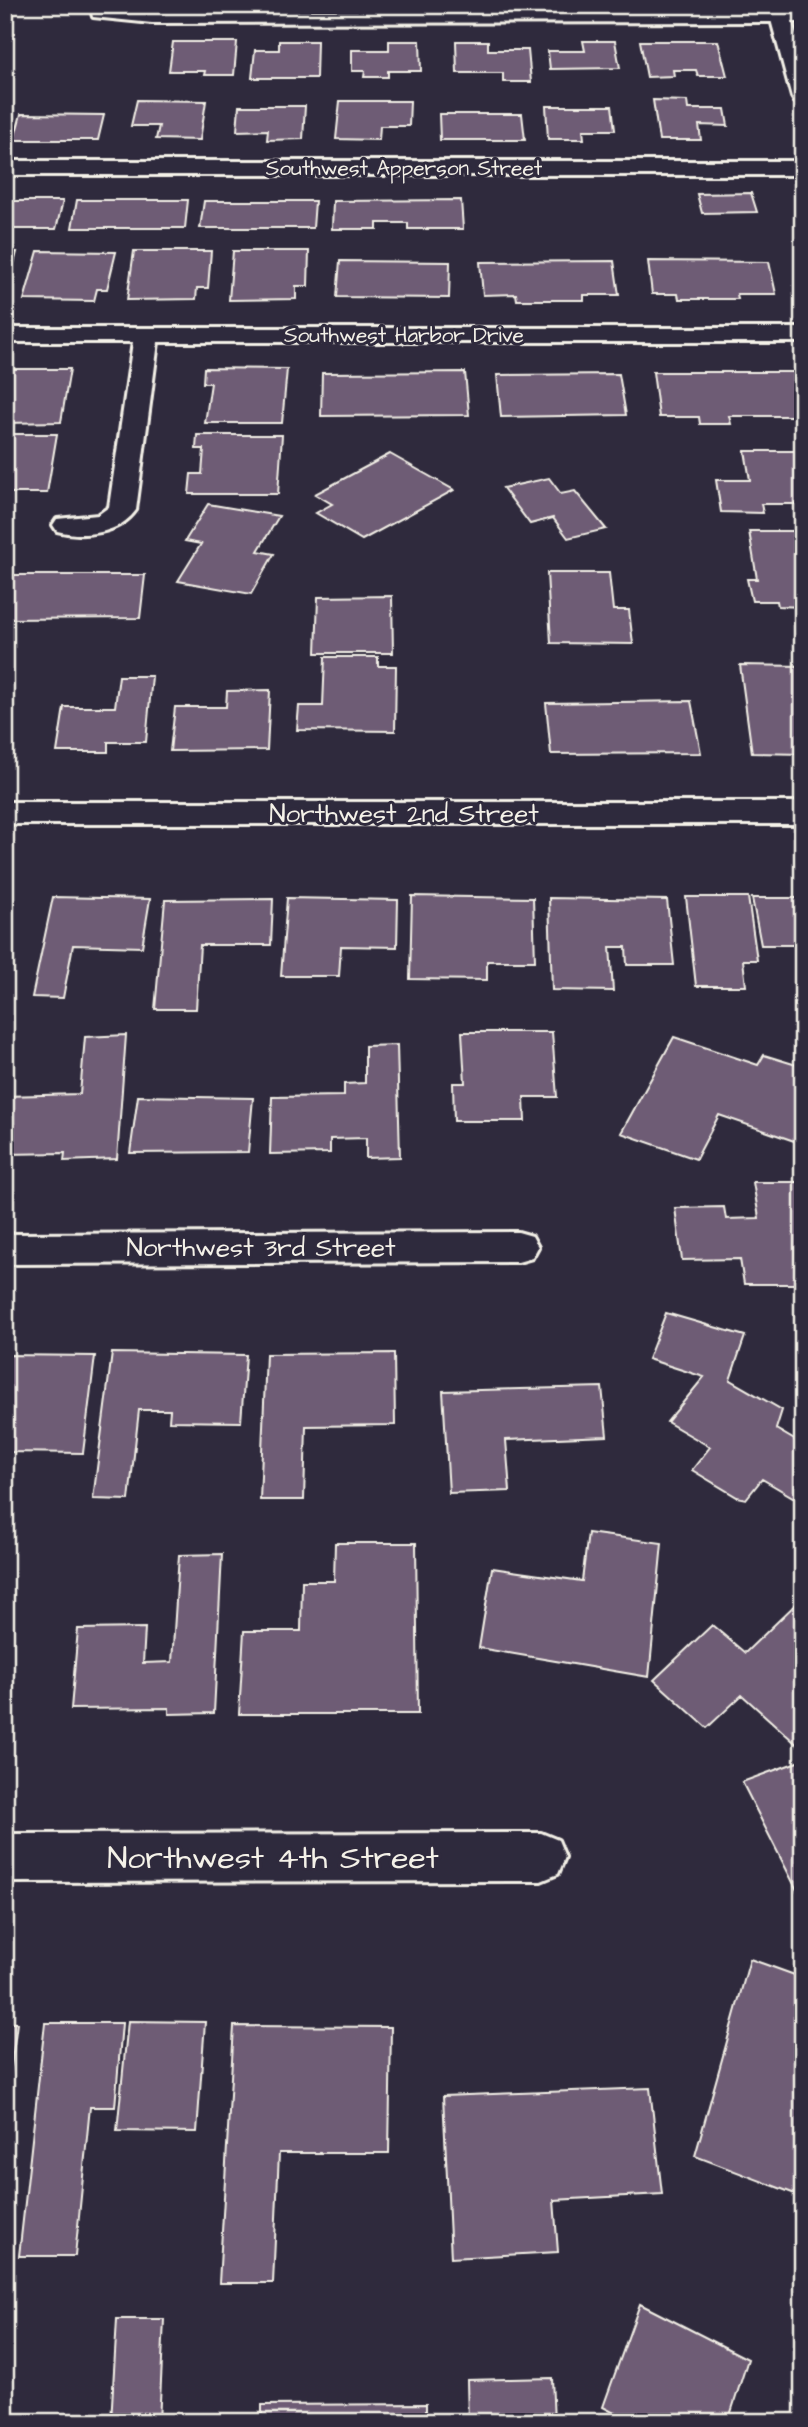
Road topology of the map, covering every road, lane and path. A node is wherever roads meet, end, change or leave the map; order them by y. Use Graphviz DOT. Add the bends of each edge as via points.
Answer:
graph roads {
  1 [pos="100,9"];
  2 [pos="778,11"];
  3 [pos="803,16"];
  4 [pos="803,97"];
  5 [pos="5,168"];
  6 [pos="803,168"];
  7 [pos="5,335"];
  8 [pos="147,335"];
  9 [pos="803,335"];
  10 [pos="67,526"];
  11 [pos="5,813"];
  12 [pos="803,813"];
  13 [pos="518,1247"];
  14 [pos="5,1249"];
  15 [pos="541,1857"];
  16 [pos="5,1858"];
  1 -- 2 [label="street" via="152,17"];
  2 -- 3 [label="street"];
  2 -- 4 [label="street"];
  5 -- 6 [label="street, Southwest Apperson Street"];
  7 -- 8 [label="street, Southwest Harbor Drive"];
  8 -- 9 [label="street, Southwest Harbor Drive"];
  8 -- 10 [label="street" via="122,510 105,523"];
  11 -- 12 [label="street, Northwest 2nd Street"];
  13 -- 14 [label="street, Northwest 3rd Street"];
  15 -- 16 [label="street, Northwest 4th Street"];
}
